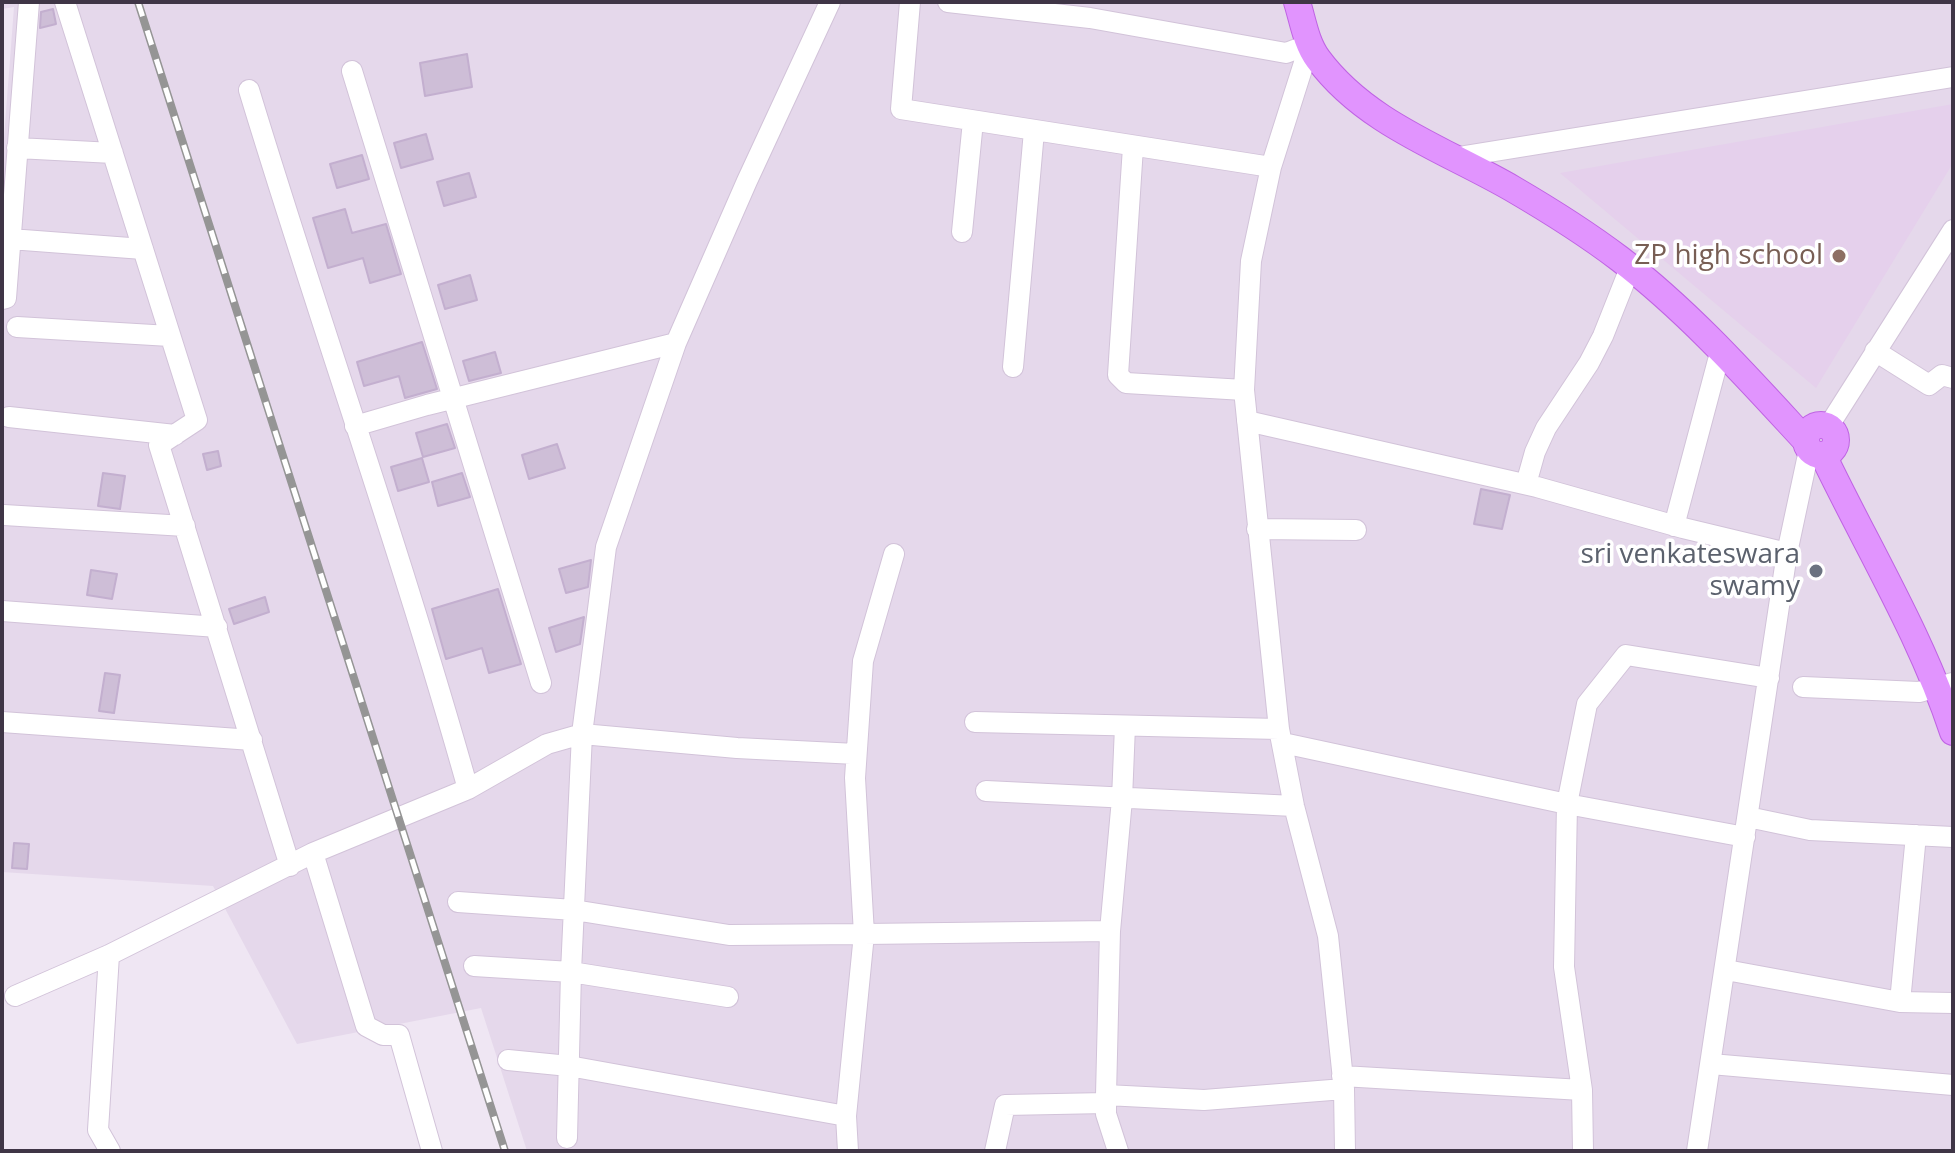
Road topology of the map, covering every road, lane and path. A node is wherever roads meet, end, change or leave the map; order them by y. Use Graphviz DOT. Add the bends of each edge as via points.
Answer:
graph roads {
  1 [pos="29,2"];
  2 [pos="65,2"];
  3 [pos="830,2"];
  4 [pos="910,2"];
  5 [pos="948,2"];
  6 [pos="1297,2"];
  7 [pos="1091,10"];
  8 [pos="1310,44"];
  9 [pos="352,71"];
  10 [pos="1953,77"];
  11 [pos="249,90"];
  12 [pos="973,121"];
  13 [pos="1034,131"];
  14 [pos="1133,147"];
  15 [pos="17,148"];
  16 [pos="113,153"];
  17 [pos="1452,158"];
  18 [pos="1271,167"];
  19 [pos="1953,230"];
  20 [pos="962,232"];
  21 [pos="10,239"];
  22 [pos="143,249"];
  23 [pos="1630,268"];
  24 [pos="2,299"];
  25 [pos="17,327"];
  26 [pos="170,336"];
  27 [pos="676,343"];
  28 [pos="1721,349"];
  29 [pos="1875,351"];
  30 [pos="1013,367"];
  31 [pos="1953,378"];
  32 [pos="1244,390"];
  33 [pos="453,399"];
  34 [pos="9,417"];
  35 [pos="1247,421"];
  36 [pos="355,426"];
  37 [pos="175,435"];
  38 [pos="1820,444"];
  39 [pos="1526,484"];
  40 [pos="4,515"];
  41 [pos="185,526"];
  42 [pos="1674,526"];
  43 [pos="1257,529"];
  44 [pos="1356,530"];
  45 [pos="1787,553"];
  46 [pos="894,554"];
  47 [pos="2,611"];
  48 [pos="217,627"];
  49 [pos="1769,678"];
  50 [pos="541,683"];
  51 [pos="1949,685"];
  52 [pos="1803,687"];
  53 [pos="2,722"];
  54 [pos="975,722"];
  55 [pos="1125,726"];
  56 [pos="1953,732"];
  57 [pos="582,734"];
  58 [pos="1281,736"];
  59 [pos="252,740"];
  60 [pos="856,754"];
  61 [pos="468,789"];
  62 [pos="986,791"];
  63 [pos="1122,799"];
  64 [pos="1567,804"];
  65 [pos="1294,806"];
  66 [pos="1747,827"];
  67 [pos="1916,835"];
  68 [pos="1953,837"];
  69 [pos="313,853"];
  70 [pos="290,866"];
  71 [pos="458,902"];
  72 [pos="574,910"];
  73 [pos="1110,931"];
  74 [pos="864,934"];
  75 [pos="109,955"];
  76 [pos="474,966"];
  77 [pos="1726,970"];
  78 [pos="571,972"];
  79 [pos="15,996"];
  80 [pos="728,997"];
  81 [pos="1900,1002"];
  82 [pos="1953,1003"];
  83 [pos="508,1060"];
  84 [pos="1711,1064"];
  85 [pos="569,1066"];
  86 [pos="1343,1082"];
  87 [pos="1953,1085"];
  88 [pos="1582,1090"];
  89 [pos="1106,1099"];
  90 [pos="846,1116"];
  91 [pos="567,1138"];
  92 [pos="110,1151"];
  93 [pos="432,1151"];
  94 [pos="848,1151"];
  95 [pos="995,1151"];
  96 [pos="1118,1151"];
  97 [pos="1345,1151"];
  98 [pos="1583,1151"];
  99 [pos="1697,1151"];
  1 -- 15 [label="street"];
  2 -- 16 [label="street"];
  3 -- 27 [label="street"];
  4 -- 12 [label="street" via="901,109"];
  5 -- 7 [label="street"];
  6 -- 8 [label="main road"];
  7 -- 8 [label="street" via="1286,53"];
  8 -- 17 [label="main road" via="1325,68 1358,100"];
  8 -- 18 [label="street"];
  9 -- 33 [label="street"];
  10 -- 17 [label="street"];
  11 -- 36 [label="street"];
  12 -- 13 [label="street"];
  12 -- 20 [label="street"];
  13 -- 14 [label="street"];
  13 -- 30 [label="street"];
  14 -- 18 [label="street"];
  14 -- 32 [label="street" via="1118,375 1126,383"];
  15 -- 16 [label="street"];
  15 -- 21 [label="street"];
  16 -- 22 [label="street"];
  17 -- 23 [label="main road" via="1513,189"];
  18 -- 32 [label="street" via="1251,261"];
  19 -- 29 [label="street"];
  21 -- 22 [label="street"];
  21 -- 24 [label="street"];
  22 -- 26 [label="street"];
  23 -- 28 [label="main road" via="1676,303"];
  23 -- 39 [label="street" via="1603,336 1540,440"];
  25 -- 26 [label="street"];
  26 -- 37 [label="street" via="197,420"];
  27 -- 33 [label="street"];
  27 -- 57 [label="street" via="606,547"];
  28 -- 38 [label="main road"];
  28 -- 42 [label="street"];
  29 -- 31 [label="street" via="1929,385 1942,375"];
  29 -- 38 [label="street"];
  32 -- 35 [label="street"];
  33 -- 36 [label="street"];
  33 -- 50 [label="street"];
  34 -- 37 [label="street"];
  35 -- 39 [label="street"];
  35 -- 43 [label="street"];
  36 -- 61 [label="street"];
  37 -- 41 [label="street" via="159,445"];
  38 -- 45 [label="street"];
  38 -- 51 [label="main road"];
  39 -- 42 [label="street"];
  40 -- 41 [label="street"];
  41 -- 48 [label="street"];
  42 -- 45 [label="street"];
  43 -- 44 [label="street"];
  43 -- 58 [label="street"];
  45 -- 49 [label="street"];
  46 -- 60 [label="street" via="863,661"];
  47 -- 48 [label="street"];
  48 -- 59 [label="street"];
  49 -- 64 [label="street" via="1626,655 1587,704"];
  49 -- 66 [label="street"];
  51 -- 52 [label="street" via="1919,692"];
  51 -- 56 [label="main road"];
  53 -- 59 [label="street"];
  54 -- 55 [label="street"];
  55 -- 58 [label="street"];
  55 -- 63 [label="street"];
  57 -- 60 [label="street"];
  57 -- 61 [label="street" via="547,744"];
  57 -- 72 [label="street"];
  58 -- 64 [label="street"];
  58 -- 65 [label="street"];
  59 -- 70 [label="street"];
  60 -- 74 [label="street"];
  61 -- 69 [label="street"];
  62 -- 63 [label="street"];
  63 -- 65 [label="street"];
  63 -- 73 [label="street"];
  64 -- 66 [label="street"];
  64 -- 88 [label="street" via="1564,967"];
  65 -- 86 [label="street" via="1328,936"];
  66 -- 67 [label="street"];
  66 -- 77 [label="street"];
  67 -- 68 [label="street"];
  67 -- 81 [label="street"];
  69 -- 70 [label="street"];
  69 -- 93 [label="street" via="366,1026 383,1035 399,1035"];
  70 -- 75 [label="street"];
  71 -- 72 [label="street"];
  72 -- 74 [label="street" via="729,935"];
  72 -- 78 [label="street"];
  73 -- 74 [label="street"];
  73 -- 89 [label="street"];
  74 -- 90 [label="street"];
  75 -- 79 [label="street"];
  75 -- 92 [label="street" via="98,1130"];
  76 -- 78 [label="street"];
  77 -- 81 [label="street"];
  77 -- 84 [label="street"];
  78 -- 80 [label="street"];
  78 -- 85 [label="street"];
  81 -- 82 [label="street"];
  83 -- 85 [label="street"];
  84 -- 87 [label="street"];
  84 -- 99 [label="street"];
  85 -- 90 [label="street"];
  85 -- 91 [label="street"];
  86 -- 88 [label="street"];
  86 -- 89 [label="street" via="1204,1100"];
  86 -- 97 [label="street"];
  88 -- 98 [label="street"];
  89 -- 95 [label="street" via="1005,1105"];
  89 -- 96 [label="street"];
  90 -- 94 [label="street"];
}
